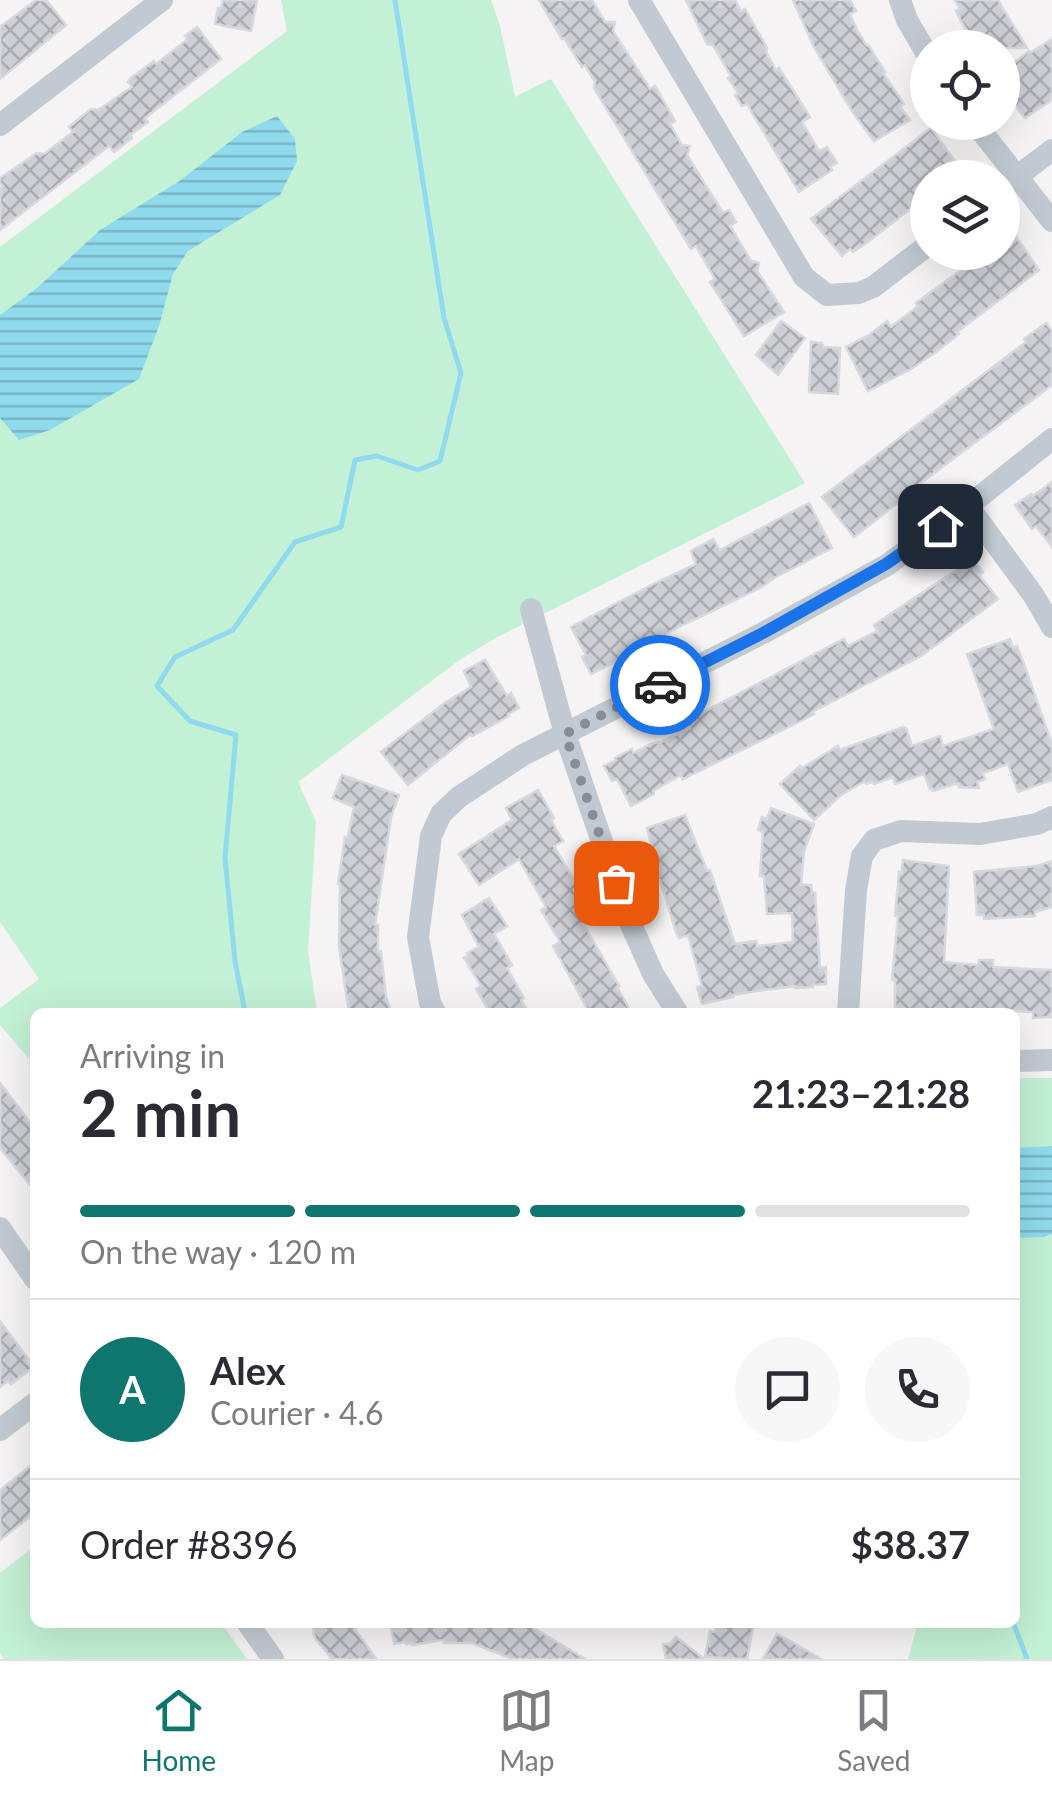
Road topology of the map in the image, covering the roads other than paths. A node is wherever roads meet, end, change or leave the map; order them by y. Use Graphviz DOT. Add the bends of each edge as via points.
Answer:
graph roads {
  1 [pos="162,0"];
  2 [pos="639,0"];
  3 [pos="900,0"];
  4 [pos="913,30"];
  5 [pos="0,126"];
  6 [pos="1052,150"];
  7 [pos="1020,175"];
  8 [pos="1020,192"];
  9 [pos="1052,220"];
  10 [pos="910,258"];
  11 [pos="1052,439"];
  12 [pos="968,506"];
  13 [pos="531,609"];
  14 [pos="1052,627"];
  15 [pos="565,734"];
  16 [pos="1052,817"];
  17 [pos="433,1008"];
  18 [pos="675,1008"];
  19 [pos="848,1008"];
  20 [pos="1052,1060"];
  21 [pos="1020,1061"];
  22 [pos="0,1228"];
  23 [pos="30,1272"];
  24 [pos="30,1407"];
  25 [pos="0,1430"];
  26 [pos="252,1628"];
  27 [pos="273,1659"];
  1 -- 5 [label="street"];
  2 -- 10 [label="street" via="804,277 826,295 858,293"];
  3 -- 4 [label="street"];
  6 -- 7 [label="street"];
  8 -- 9 [label="street"];
  11 -- 12 [label="street"];
  12 -- 14 [label="street"];
  12 -- 15 [label="street" via="886,564"];
  13 -- 15 [label="street"];
  15 -- 17 [label="street" via="441,814 418,936"];
  15 -- 18 [label="street" via="630,920"];
  16 -- 19 [label="street" via="980,834 901,831 874,840 862,856 856,890"];
  20 -- 21 [label="street"];
  22 -- 23 [label="street"];
  24 -- 25 [label="street"];
  26 -- 27 [label="street"];
}
